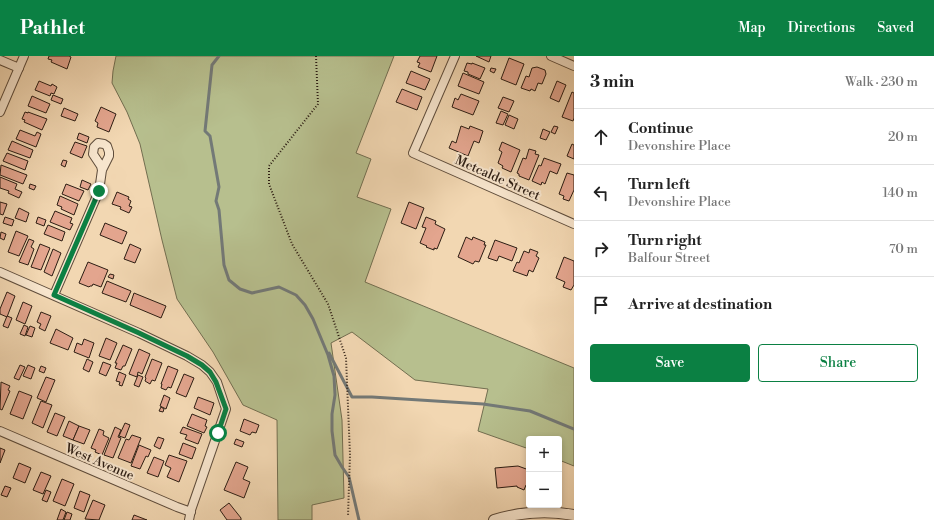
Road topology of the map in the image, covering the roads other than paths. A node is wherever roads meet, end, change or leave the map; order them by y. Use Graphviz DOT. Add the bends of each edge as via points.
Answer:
graph roads {
  1 [pos="24,56"];
  2 [pos="455,56"];
  3 [pos="551,56"];
  4 [pos="0,60"];
  5 [pos="574,66"];
  6 [pos="19,68"];
  7 [pos="0,112"];
  8 [pos="102,170"];
  9 [pos="574,224"];
  10 [pos="0,272"];
  11 [pos="54,295"];
  12 [pos="0,431"];
  13 [pos="574,515"];
  14 [pos="190,516"];
  15 [pos="494,520"];
  1 -- 6 [label="street"];
  2 -- 9 [label="street, Metcalde Street" via="413,153"];
  3 -- 5 [label="street"];
  4 -- 6 [label="street"];
  6 -- 7 [label="street"];
  8 -- 11 [label="street" via="99,191"];
  10 -- 11 [label="street"];
  11 -- 14 [label="street" via="187,356 210,372 226,409"];
  12 -- 14 [label="street, West Avenue" via="177,507"];
  13 -- 15 [label="street" via="533,512"];
}
